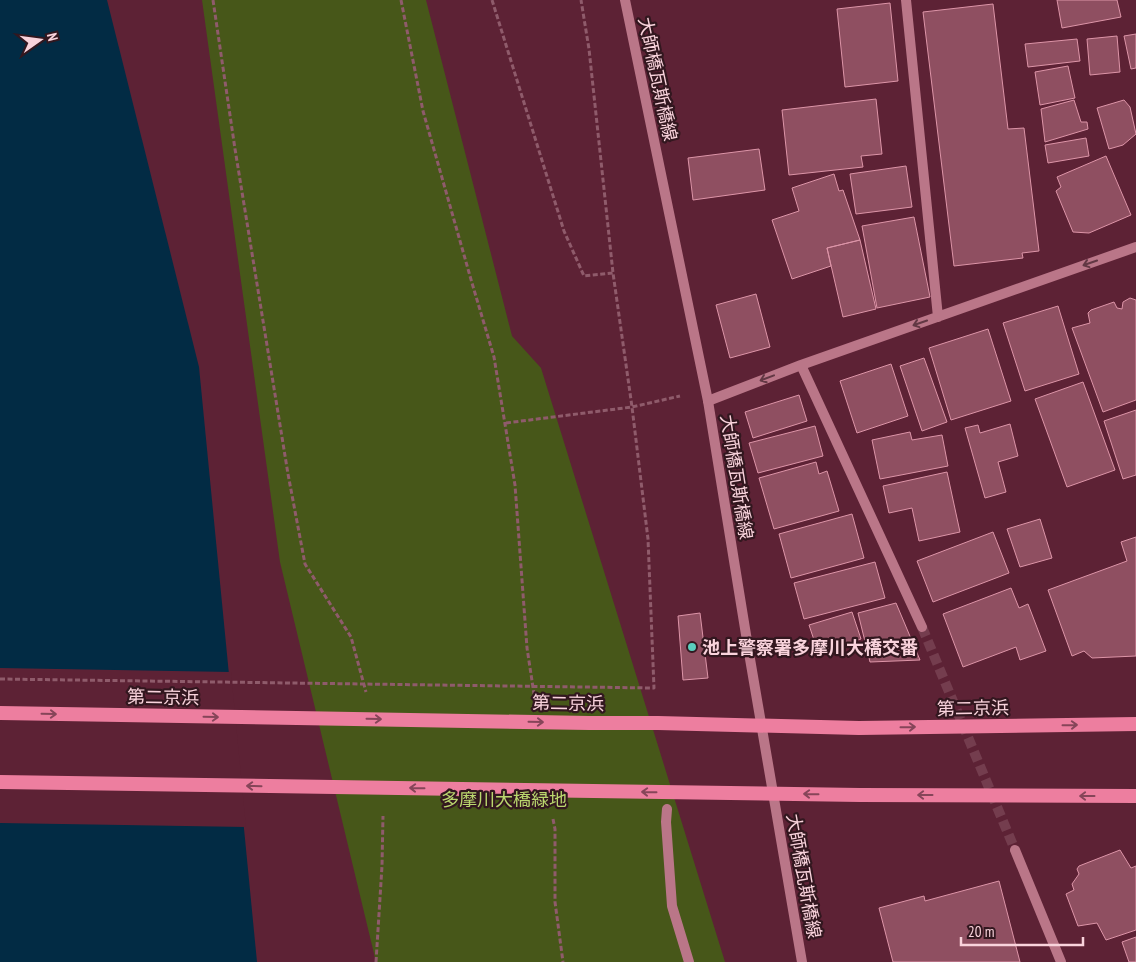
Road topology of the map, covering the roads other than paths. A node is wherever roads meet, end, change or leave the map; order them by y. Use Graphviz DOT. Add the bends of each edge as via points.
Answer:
graph roads {
  1 [pos="625,0"];
  2 [pos="906,0"];
  3 [pos="1136,247"];
  4 [pos="938,317"];
  5 [pos="801,365"];
  6 [pos="708,401"];
  7 [pos="922,627"];
  8 [pos="0,713"];
  9 [pos="1136,724"];
  10 [pos="0,782"];
  11 [pos="1136,796"];
  12 [pos="666,809"];
  13 [pos="1015,850"];
  14 [pos="689,962"];
  15 [pos="802,962"];
  16 [pos="1061,962"];
  1 -- 6 [label="street, 大師橋瓦斯橋線"];
  2 -- 4 [label="street"];
  3 -- 4 [label="street, one-way"];
  4 -- 5 [label="street, one-way"];
  5 -- 6 [label="street, one-way"];
  5 -- 7 [label="street"];
  6 -- 15 [label="street, 大師橋瓦斯橋線"];
  8 -- 9 [label="highway, 第二京浜, one-way" via="859,728"];
  11 -- 10 [label="highway, one-way"];
  12 -- 14 [label="street" via="672,906"];
  13 -- 16 [label="street"];
}
